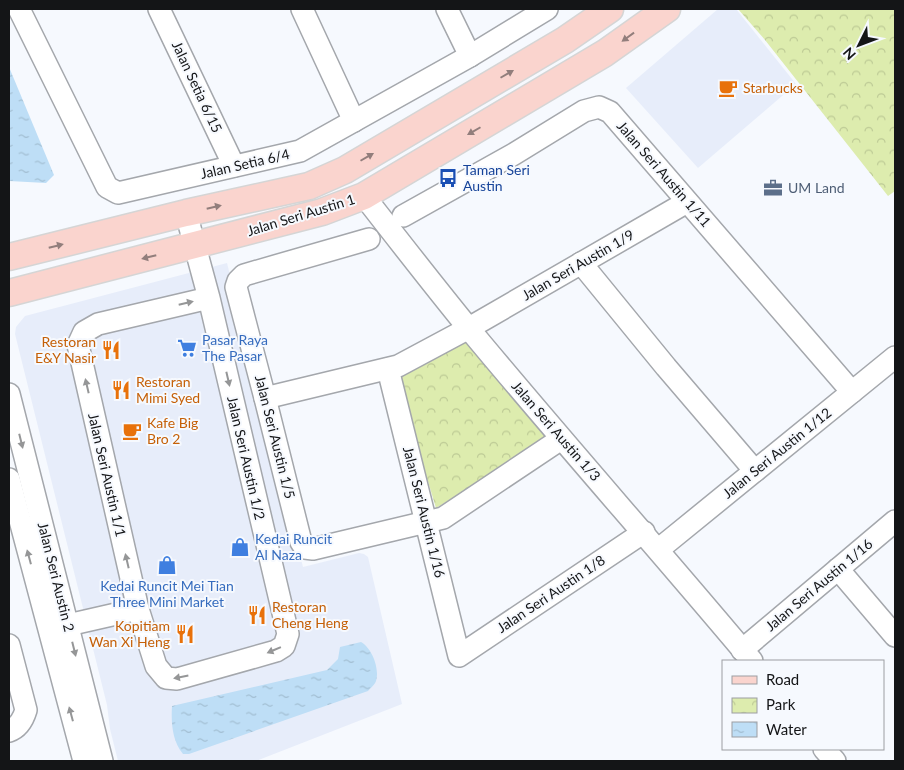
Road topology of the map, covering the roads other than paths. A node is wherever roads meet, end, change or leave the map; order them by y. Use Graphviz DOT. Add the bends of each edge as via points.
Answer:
graph roads {
  1 [pos="19,9"];
  2 [pos="160,9"];
  3 [pos="302,9"];
  4 [pos="447,9"];
  5 [pos="547,9"];
  6 [pos="610,9"];
  7 [pos="667,9"];
  8 [pos="470,56"];
  9 [pos="354,121"];
  10 [pos="234,166"];
  11 [pos="364,196"];
  12 [pos="688,202"];
  13 [pos="186,213"];
  14 [pos="403,216"];
  15 [pos="369,239"];
  16 [pos="194,245"];
  17 [pos="13,254"];
  18 [pos="581,263"];
  19 [pos="19,290"];
  20 [pos="209,298"];
  21 [pos="9,306"];
  22 [pos="469,328"];
  23 [pos="895,357"];
  24 [pos="388,369"];
  25 [pos="852,392"];
  26 [pos="9,394"];
  27 [pos="266,398"];
  28 [pos="561,438"];
  29 [pos="755,471"];
  30 [pos="9,479"];
  31 [pos="895,521"];
  32 [pos="426,522"];
  33 [pos="644,532"];
  34 [pos="659,549"];
  35 [pos="838,569"];
  36 [pos="138,609"];
  37 [pos="68,626"];
  38 [pos="895,636"];
  39 [pos="9,645"];
  40 [pos="459,656"];
  41 [pos="747,656"];
  42 [pos="228,664"];
  43 [pos="9,732"];
  44 [pos="825,750"];
  45 [pos="84,761"];
  46 [pos="102,761"];
  47 [pos="835,761"];
  1 -- 10 [label="street, Jalan Setia 6/4" via="107,187 118,193"];
  2 -- 10 [label="street, Jalan Setia 6/15"];
  3 -- 9 [label="street"];
  4 -- 8 [label="street"];
  5 -- 8 [label="street, Jalan Setia 6/4"];
  13 -- 6 [label="main road, Jalan Seri Austin 1, one-way" via="309,186 345,170 565,40"];
  7 -- 11 [label="main road, Jalan Seri Austin 1, one-way" via="598,58"];
  8 -- 9 [label="street, Jalan Setia 6/4"];
  9 -- 10 [label="street, Jalan Setia 6/4" via="300,151"];
  11 -- 16 [label="main road, Jalan Seri Austin 1" via="322,212"];
  11 -- 22 [label="street, Jalan Seri Austin 1/3"];
  12 -- 14 [label="street, Jalan Seri Austin 1/11" via="610,112 599,107 584,111"];
  12 -- 18 [label="street, Jalan Seri Austin 1/9"];
  12 -- 25 [label="street, Jalan Seri Austin 1/11"];
  13 -- 16 [label="street, Jalan Seri Austin 1/2"];
  17 -- 13 [label="main road, Jalan Seri Austin 1, one-way"];
  15 -- 27 [label="street, Jalan Seri Austin 1/5" via="244,275 238,281 236,287"];
  16 -- 19 [label="main road, Jalan Seri Austin 1, one-way"];
  16 -- 20 [label="street, Jalan Seri Austin 1/2"];
  18 -- 22 [label="street, Jalan Seri Austin 1/9"];
  18 -- 29 [label="street"];
  19 -- 21 [label="main road"];
  36 -- 20 [label="street, Jalan Seri Austin 1/1, one-way" via="78,345 84,332 98,324"];
  20 -- 42 [label="street, Jalan Seri Austin 1/2, one-way" via="288,634 284,646 276,651"];
  22 -- 24 [label="street, Jalan Seri Austin 1/9"];
  22 -- 28 [label="street, Jalan Seri Austin 1/3"];
  23 -- 25 [label="street, Jalan Seri Austin 1/12"];
  24 -- 27 [label="street, Jalan Seri Austin 1/9"];
  24 -- 32 [label="street, Jalan Seri Austin 1/16"];
  25 -- 29 [label="street, Jalan Seri Austin 1/12"];
  26 -- 37 [label="street, Jalan Seri Austin 2, one-way"];
  27 -- 32 [label="street, Jalan Seri Austin 1/5" via="305,548 313,549"];
  28 -- 32 [label="street" via="443,518"];
  28 -- 33 [label="street, Jalan Seri Austin 1/3"];
  29 -- 34 [label="street, Jalan Seri Austin 1/12"];
  45 -- 30 [label="street, Jalan Seri Austin 2, one-way"];
  31 -- 35 [label="street, Jalan Seri Austin 1/16"];
  32 -- 40 [label="street, Jalan Seri Austin 1/16"];
  33 -- 34 [label="street, Jalan Seri Austin 1/3"];
  33 -- 40 [label="street, Jalan Seri Austin 1/8"];
  34 -- 41 [label="street, Jalan Seri Austin 1/3"];
  35 -- 38 [label="street"];
  35 -- 41 [label="street, Jalan Seri Austin 1/16"];
  36 -- 37 [label="street"];
  42 -- 36 [label="street, Jalan Seri Austin 1/1, one-way" via="177,679 166,678 156,666"];
  37 -- 46 [label="street, Jalan Seri Austin 2, one-way"];
  39 -- 43 [label="street" via="26,710 23,720"];
  44 -- 47 [label="street"];
}
